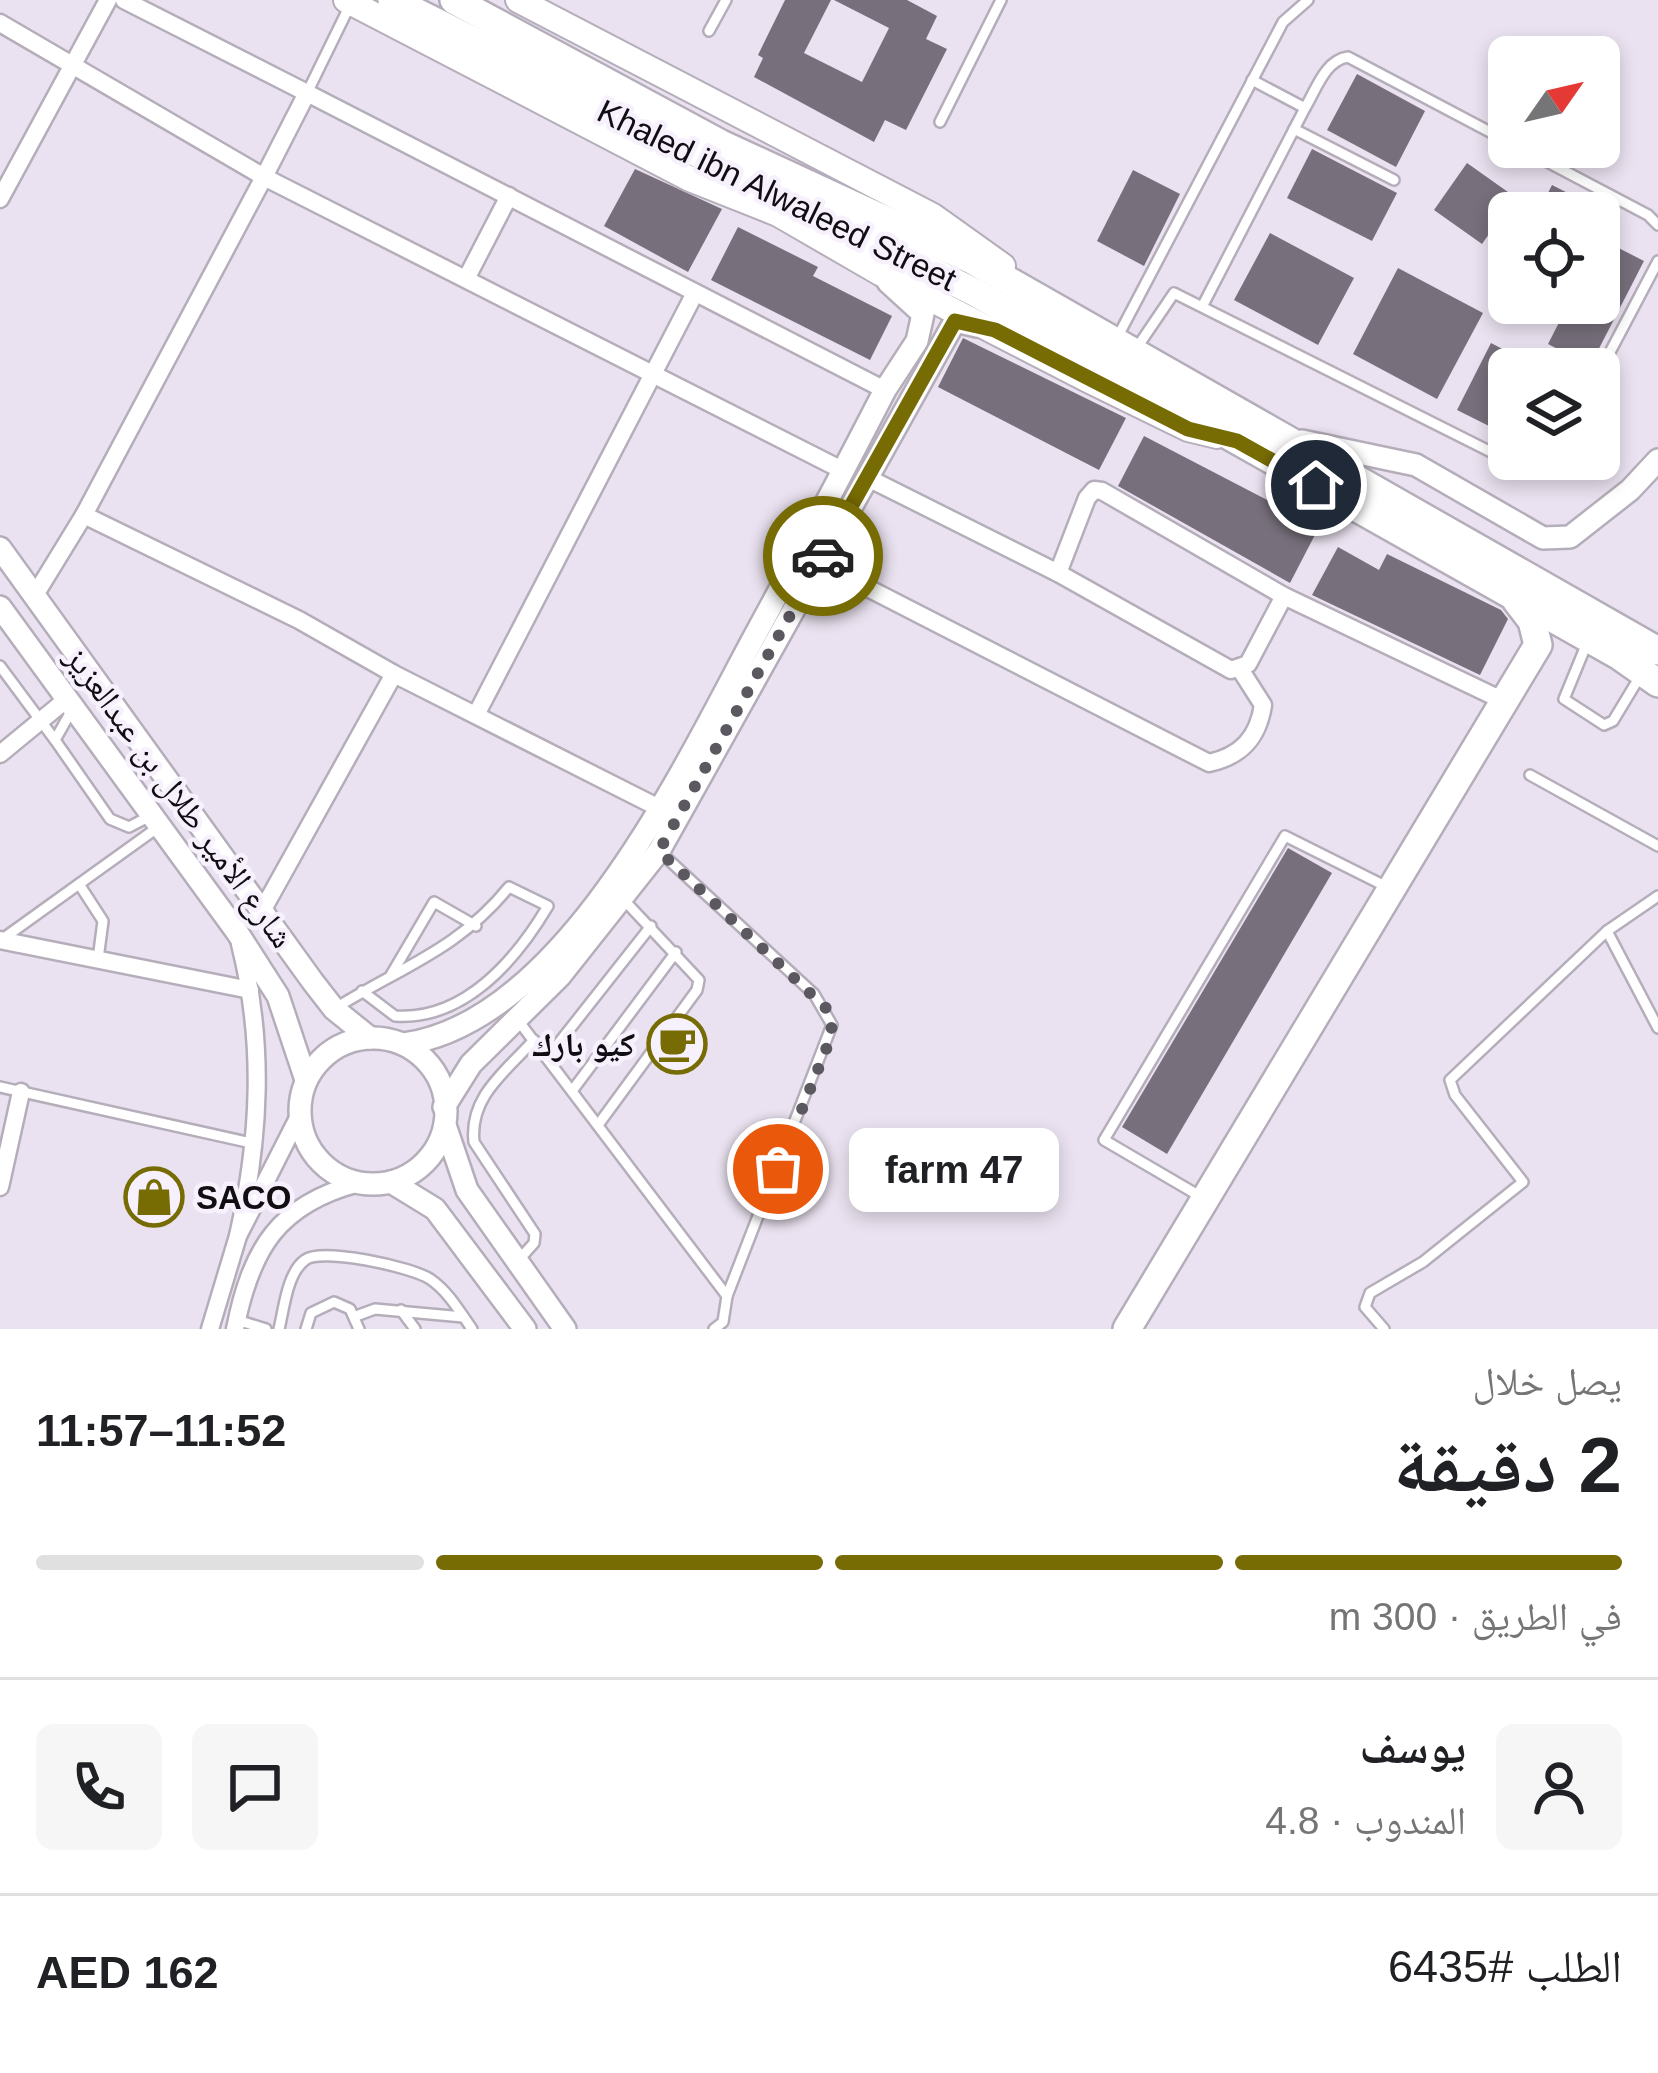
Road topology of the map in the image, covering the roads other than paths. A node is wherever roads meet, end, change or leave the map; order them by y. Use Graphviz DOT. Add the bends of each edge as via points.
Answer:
graph roads {
  1 [pos="108,0"];
  2 [pos="124,0"];
  3 [pos="392,0"];
  4 [pos="454,0"];
  5 [pos="518,0"];
  6 [pos="726,0"];
  7 [pos="1001,0"];
  8 [pos="1308,0"];
  9 [pos="348,1"];
  10 [pos="0,23"];
  11 [pos="709,31"];
  12 [pos="73,66"];
  13 [pos="1252,80"];
  14 [pos="307,94"];
  15 [pos="1305,108"];
  16 [pos="940,122"];
  17 [pos="1294,129"];
  18 [pos="1488,131"];
  19 [pos="1559,168"];
  20 [pos="264,177"];
  21 [pos="1394,180"];
  22 [pos="509,196"];
  23 [pos="0,199"];
  24 [pos="1658,225"];
  25 [pos="1658,262"];
  26 [pos="880,273"];
  27 [pos="466,279"];
  28 [pos="694,293"];
  29 [pos="1203,305"];
  30 [pos="995,330"];
  31 [pos="1119,345"];
  32 [pos="1612,348"];
  33 [pos="650,375"];
  34 [pos="885,390"];
  35 [pos="1264,430"];
  36 [pos="1237,441"];
  37 [pos="1488,450"];
  38 [pos="1654,472"];
  39 [pos="855,474"];
  40 [pos="84,515"];
  41 [pos="0,548"];
  42 [pos="819,563"];
  43 [pos="1058,574"];
  44 [pos="34,595"];
  45 [pos="1284,596"];
  46 [pos="1514,597"];
  47 [pos="0,607"];
  48 [pos="1618,625"];
  49 [pos="1658,636"];
  50 [pos="1589,638"];
  51 [pos="0,666"];
  52 [pos="1240,669"];
  53 [pos="1653,669"];
  54 [pos="394,674"];
  55 [pos="1506,701"];
  56 [pos="70,703"];
  57 [pos="478,713"];
  58 [pos="40,721"];
  59 [pos="55,740"];
  60 [pos="0,754"];
  61 [pos="1530,775"];
  62 [pos="661,809"];
  63 [pos="156,820"];
  64 [pos="1658,846"];
  65 [pos="659,851"];
  66 [pos="79,884"];
  67 [pos="1392,890"];
  68 [pos="1658,896"];
  69 [pos="623,899"];
  70 [pos="262,911"];
  71 [pos="476,926"];
  72 [pos="651,926"];
  73 [pos="1607,931"];
  74 [pos="237,932"];
  75 [pos="0,940"];
  76 [pos="676,952"];
  77 [pos="98,959"];
  78 [pos="391,975"];
  79 [pos="250,990"];
  80 [pos="362,992"];
  81 [pos="334,1009"];
  82 [pos="518,1019"];
  83 [pos="1658,1028"];
  84 [pos="370,1038"];
  85 [pos="534,1040"];
  86 [pos="404,1044"];
  87 [pos="547,1058"];
  88 [pos="306,1081"];
  89 [pos="0,1087"];
  90 [pos="572,1091"];
  91 [pos="21,1092"];
  92 [pos="300,1114"];
  93 [pos="445,1116"];
  94 [pos="598,1125"];
  95 [pos="256,1144"];
  96 [pos="391,1181"];
  97 [pos="359,1183"];
  98 [pos="0,1187"];
  99 [pos="1205,1199"];
  100 [pos="238,1236"];
  101 [pos="517,1262"];
  102 [pos="728,1296"];
  103 [pos="401,1310"];
  104 [pos="356,1316"];
  105 [pos="463,1317"];
  106 [pos="236,1325"];
  107 [pos="1127,1326"];
  108 [pos="720,1327"];
  109 [pos="210,1329"];
  110 [pos="266,1329"];
  111 [pos="279,1329"];
  112 [pos="306,1329"];
  113 [pos="359,1329"];
  114 [pos="415,1329"];
  115 [pos="472,1329"];
  116 [pos="525,1329"];
  117 [pos="566,1329"];
  118 [pos="1384,1329"];
  1 -- 12 [label="street"];
  2 -- 14 [label="street"];
  3 -- 36 [label="main road, Khaled ibn Alwaleed Street" via="976,293"];
  4 -- 31 [label="main road, Khaled ibn Alwaleed Street" via="721,144 972,260"];
  5 -- 31 [label="main road" via="933,216"];
  6 -- 11 [label="lane"];
  7 -- 16 [label="lane"];
  8 -- 13 [label="lane" via="1282,22"];
  9 -- 14 [label="lane"];
  9 -- 26 [label="main road" via="690,179 778,214"];
  10 -- 12 [label="street"];
  12 -- 20 [label="street"];
  12 -- 23 [label="street"];
  13 -- 15 [label="lane"];
  13 -- 31 [label="lane"];
  14 -- 20 [label="street"];
  14 -- 22 [label="street"];
  15 -- 17 [label="lane"];
  15 -- 18 [label="lane" via="1327,69 1348,57"];
  17 -- 21 [label="lane"];
  17 -- 29 [label="lane"];
  19 -- 24 [label="lane"];
  20 -- 27 [label="street"];
  20 -- 40 [label="street"];
  22 -- 27 [label="street"];
  22 -- 28 [label="street"];
  25 -- 32 [label="lane"];
  26 -- 30 [label="main road"];
  26 -- 34 [label="street" via="922,314 916,341"];
  27 -- 33 [label="street"];
  28 -- 33 [label="street"];
  28 -- 34 [label="street"];
  29 -- 31 [label="lane" via="1174,292"];
  29 -- 37 [label="lane"];
  30 -- 36 [label="main road" via="1188,429"];
  30 -- 39 [label="street" via="955,321"];
  31 -- 35 [label="main road, Khaled ibn Alwaleed Street"];
  33 -- 39 [label="street"];
  33 -- 57 [label="street"];
  34 -- 39 [label="street"];
  35 -- 38 [label="street" via="1416,465 1544,538 1570,537"];
  35 -- 48 [label="main road, Khaled ibn Alwaleed Street"];
  36 -- 46 [label="main road, Khaled ibn Alwaleed Street"];
  39 -- 42 [label="street"];
  39 -- 43 [label="street"];
  39 -- 62 [label="street"];
  40 -- 44 [label="street"];
  40 -- 54 [label="street"];
  41 -- 44 [label="street, شارع الأمير طلال بن عبدالعزيز"];
  42 -- 52 [label="street" via="1209,763 1231,758 1261,721 1263,705"];
  42 -- 65 [label="street"];
  43 -- 45 [label="street" via="1094,490"];
  43 -- 52 [label="street"];
  44 -- 70 [label="street, شارع الأمير طلال بن عبدالعزيز"];
  45 -- 52 [label="street"];
  45 -- 55 [label="street"];
  46 -- 50 [label="main road, Khaled ibn Alwaleed Street"];
  46 -- 55 [label="main road" via="1538,645"];
  47 -- 56 [label="street, شارع الأمير طلال بن عبدالعزيز"];
  48 -- 49 [label="street"];
  48 -- 53 [label="main road, Khaled ibn Alwaleed Street"];
  50 -- 53 [label="main road, Khaled ibn Alwaleed Street"];
  50 -- 53 [label="lane" via="1564,694 1568,704 1609,724"];
  51 -- 58 [label="lane"];
  54 -- 57 [label="street"];
  54 -- 70 [label="street"];
  55 -- 67 [label="main road"];
  56 -- 58 [label="street"];
  56 -- 59 [label="lane"];
  56 -- 63 [label="street, شارع الأمير طلال بن عبدالعزيز"];
  57 -- 62 [label="street"];
  58 -- 59 [label="lane"];
  58 -- 60 [label="street"];
  59 -- 63 [label="lane" via="119,826"];
  61 -- 64 [label="lane"];
  62 -- 86 [label="street" via="584,916 518,989 451,1034"];
  63 -- 66 [label="lane"];
  63 -- 74 [label="street, شارع الأمير طلال بن عبدالعزيز"];
  65 -- 69 [label="street"];
  65 -- 102 [label="lane" via="814,994 832,1025"];
  66 -- 75 [label="lane"];
  66 -- 77 [label="lane" via="103,921"];
  67 -- 99 [label="main road"];
  67 -- 99 [label="lane" via="1285,836 1104,1140"];
  68 -- 73 [label="lane"];
  69 -- 72 [label="lane"];
  69 -- 82 [label="street"];
  70 -- 81 [label="street, شارع الأمير طلال بن عبدالعزيز"];
  71 -- 78 [label="lane"];
  71 -- 78 [label="lane" via="434,902"];
  71 -- 80 [label="lane" via="508,887 548,906 520,950 463,1001 395,1016"];
  72 -- 76 [label="lane"];
  72 -- 87 [label="lane"];
  73 -- 83 [label="lane"];
  73 -- 118 [label="lane" via="1450,1080 1523,1182 1423,1262 1370,1293 1365,1306"];
  74 -- 79 [label="street"];
  74 -- 88 [label="street, شارع الأمير طلال بن عبدالعزيز" via="278,996"];
  75 -- 77 [label="street"];
  76 -- 90 [label="lane"];
  76 -- 94 [label="lane" via="694,971 697,990"];
  77 -- 79 [label="street"];
  78 -- 80 [label="lane"];
  79 -- 95 [label="street"];
  80 -- 81 [label="lane"];
  81 -- 84 [label="street, شارع الأمير طلال بن عبدالعزيز"];
  82 -- 85 [label="lane"];
  82 -- 93 [label="street" via="471,1064"];
  84 -- 86 [label="street"];
  84 -- 88 [label="street" via="326,1055"];
  85 -- 87 [label="lane"];
  85 -- 101 [label="lane" via="479,1100 472,1125 473,1142 535,1234"];
  86 -- 93 [label="street" via="438,1078"];
  87 -- 90 [label="lane"];
  88 -- 92 [label="street"];
  89 -- 91 [label="lane"];
  90 -- 94 [label="lane"];
  91 -- 95 [label="lane"];
  91 -- 98 [label="street"];
  92 -- 97 [label="street" via="318,1159"];
  92 -- 100 [label="street"];
  93 -- 96 [label="street" via="440,1142 421,1167"];
  93 -- 101 [label="street" via="467,1190"];
  94 -- 102 [label="lane"];
  95 -- 100 [label="street"];
  96 -- 97 [label="street"];
  96 -- 116 [label="street" via="435,1209"];
  97 -- 106 [label="street" via="322,1193 278,1225 250,1271"];
  99 -- 107 [label="main road"];
  100 -- 109 [label="street"];
  101 -- 117 [label="street"];
  102 -- 108 [label="lane"];
  103 -- 104 [label="lane"];
  103 -- 105 [label="lane"];
  103 -- 114 [label="lane"];
  104 -- 112 [label="lane" via="326,1303"];
  104 -- 113 [label="lane"];
  105 -- 111 [label="lane" via="430,1278 324,1254 299,1266"];
  105 -- 115 [label="lane"];
  106 -- 110 [label="lane"];
}
